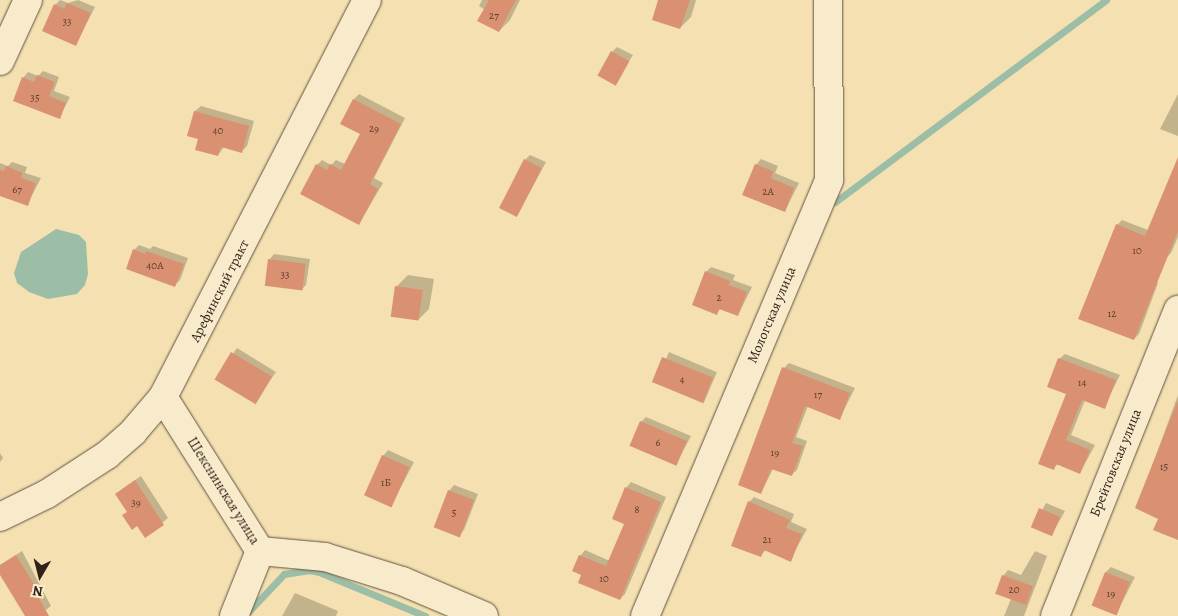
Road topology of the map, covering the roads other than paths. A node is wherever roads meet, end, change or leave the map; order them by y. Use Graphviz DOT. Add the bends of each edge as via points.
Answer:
graph roads {
  1 [pos="28,0"];
  2 [pos="367,0"];
  3 [pos="828,0"];
  4 [pos="0,61"];
  5 [pos="1178,310"];
  6 [pos="163,397"];
  7 [pos="0,517"];
  8 [pos="260,551"];
  9 [pos="234,616"];
  10 [pos="484,616"];
  11 [pos="645,616"];
  12 [pos="1055,616"];
  1 -- 4 [label="street"];
  2 -- 6 [label="street, Арефинский тракт"];
  3 -- 11 [label="street, Мологская улица" via="829,180"];
  5 -- 12 [label="street, Брейтовская улица"];
  6 -- 7 [label="street, Арефинский тракт" via="133,432 107,455 48,494"];
  6 -- 8 [label="street, Шекснинская улица"];
  8 -- 9 [label="street, Шекснинская улица"];
  8 -- 10 [label="street" via="325,558 402,581"];
}
